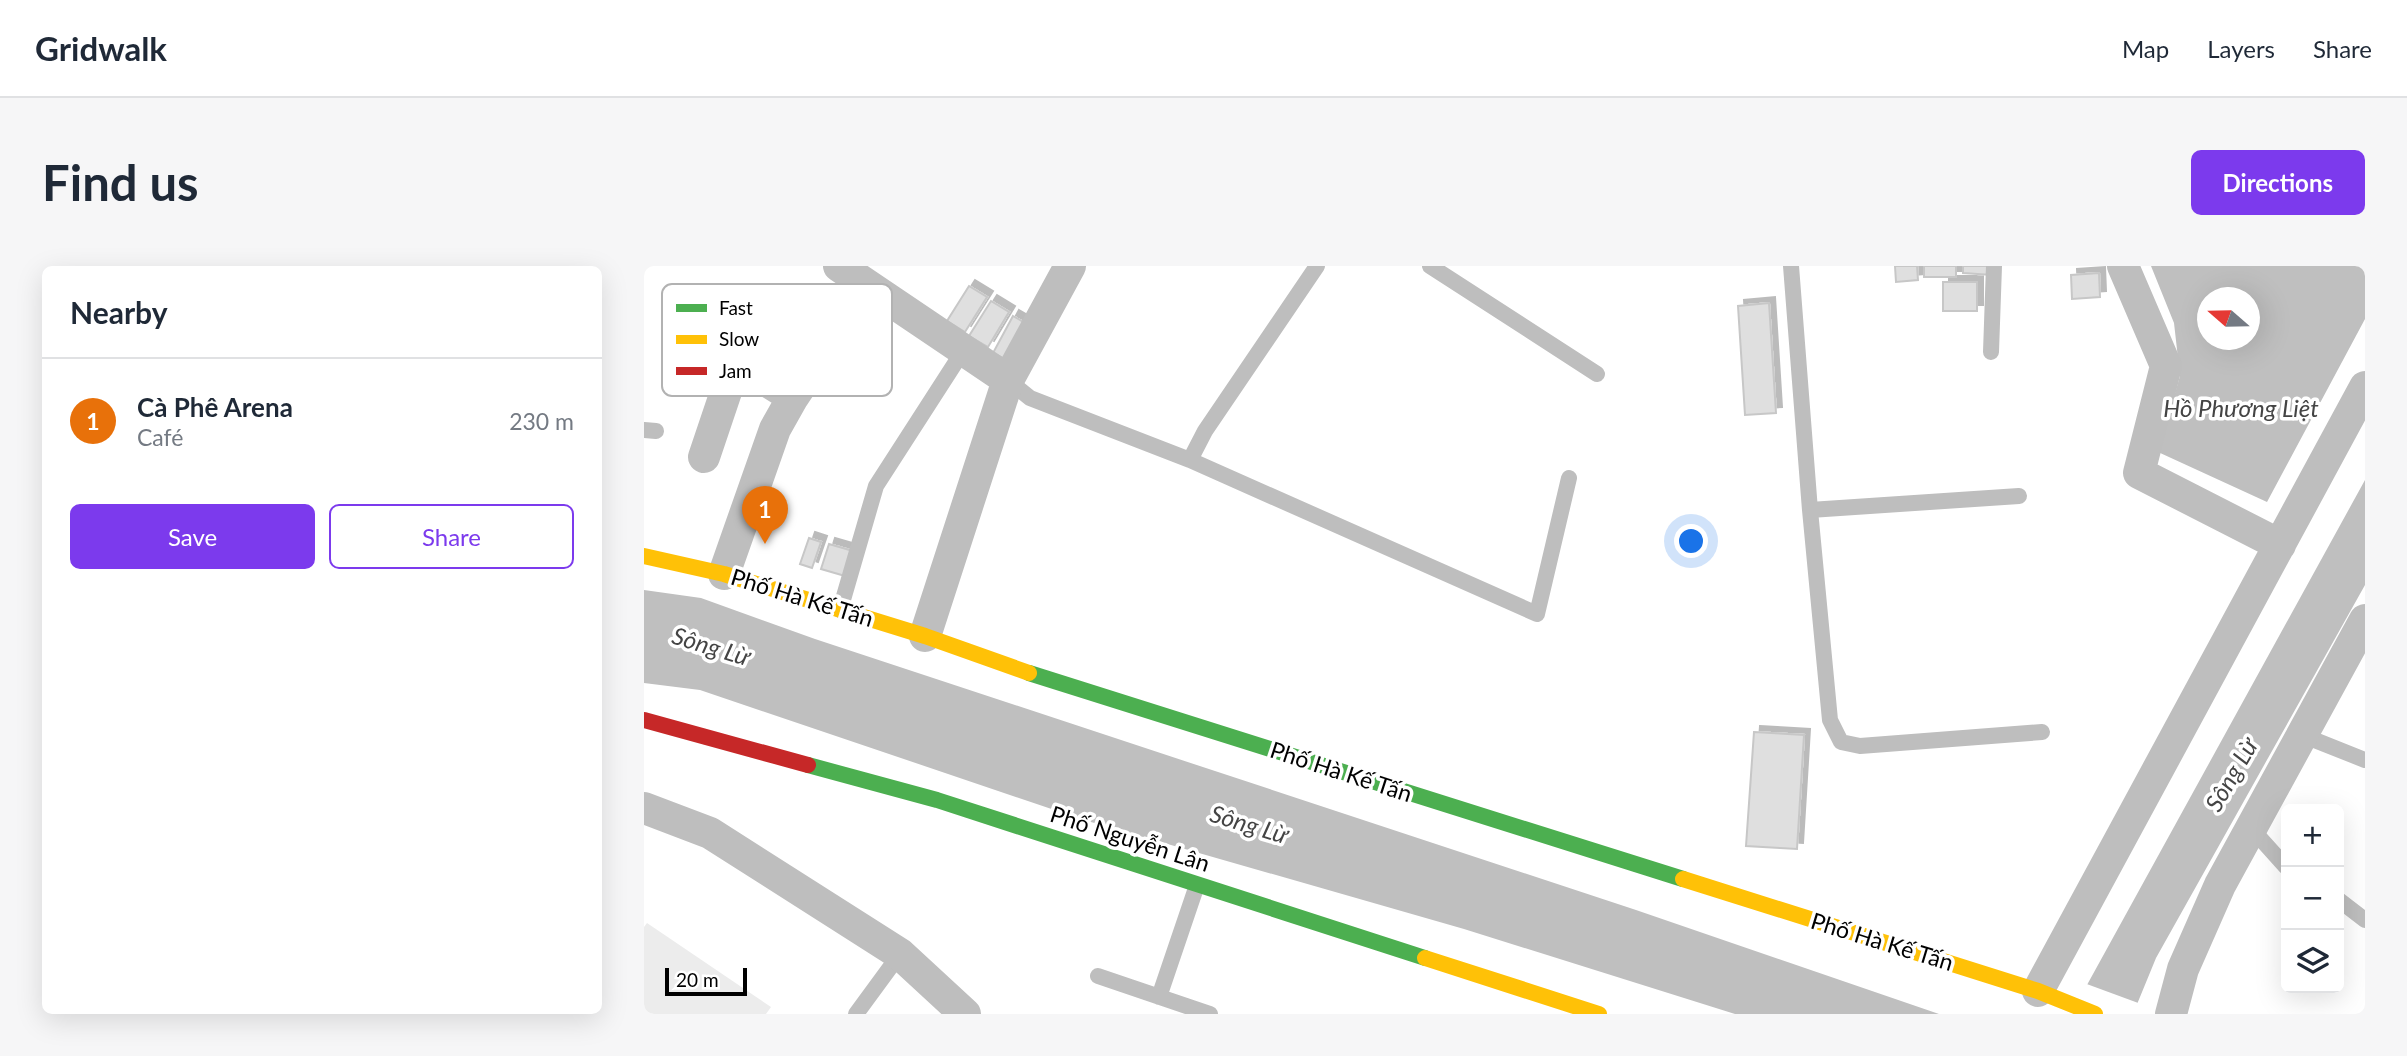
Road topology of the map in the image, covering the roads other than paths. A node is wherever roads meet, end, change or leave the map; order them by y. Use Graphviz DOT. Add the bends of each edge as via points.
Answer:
graph roads {
  1 [pos="839,266"];
  2 [pos="1070,266"];
  3 [pos="1317,266"];
  4 [pos="1430,266"];
  5 [pos="1791,266"];
  6 [pos="1994,266"];
  7 [pos="2123,266"];
  8 [pos="864,284"];
  9 [pos="892,303"];
  10 [pos="963,351"];
  11 [pos="1990,352"];
  12 [pos="1597,374"];
  13 [pos="1008,380"];
  14 [pos="2365,387"];
  15 [pos="725,396"];
  16 [pos="793,397"];
  17 [pos="704,457"];
  18 [pos="1190,460"];
  19 [pos="1569,478"];
  20 [pos="2019,496"];
  21 [pos="1810,510"];
  22 [pos="2280,545"];
  23 [pos="644,556"];
  24 [pos="724,574"];
  25 [pos="840,610"];
  26 [pos="2365,620"];
  27 [pos="925,636"];
  28 [pos="644,720"];
  29 [pos="2042,732"];
  30 [pos="2302,735"];
  31 [pos="2365,760"];
  32 [pos="644,808"];
  33 [pos="2250,828"];
  34 [pos="2281,862"];
  35 [pos="1197,885"];
  36 [pos="2344,904"];
  37 [pos="2365,920"];
  38 [pos="900,954"];
  39 [pos="1098,976"];
  40 [pos="2038,991"];
  41 [pos="1159,997"];
  42 [pos="1543,1006"];
  43 [pos="856,1014"];
  44 [pos="965,1014"];
  45 [pos="1210,1014"];
  46 [pos="1599,1014"];
  47 [pos="2095,1014"];
  48 [pos="2171,1014"];
  1 -- 8 [label="street"];
  2 -- 13 [label="street"];
  3 -- 18 [label="lane"];
  4 -- 12 [label="lane"];
  5 -- 21 [label="lane"];
  6 -- 11 [label="lane"];
  7 -- 22 [label="street" via="2166,366 2139,473"];
  9 -- 10 [label="street"];
  10 -- 13 [label="street"];
  10 -- 25 [label="lane" via="876,486"];
  13 -- 18 [label="lane" via="1030,398"];
  13 -- 27 [label="street"];
  14 -- 22 [label="street"];
  15 -- 17 [label="street"];
  16 -- 24 [label="street" via="775,429"];
  18 -- 19 [label="lane" via="1537,614"];
  20 -- 21 [label="lane"];
  21 -- 29 [label="lane" via="1830,720 1840,742 1860,746"];
  22 -- 40 [label="street"];
  23 -- 24 [label="street, Phố Hà Kế Tấn"];
  24 -- 25 [label="street, Phố Hà Kế Tấn"];
  25 -- 27 [label="street, Phố Hà Kế Tấn"];
  26 -- 30 [label="street"];
  27 -- 40 [label="street, Phố Hà Kế Tấn"];
  28 -- 35 [label="street, Phố Nguyễn Lân" via="937,800"];
  30 -- 31 [label="lane"];
  30 -- 33 [label="street"];
  32 -- 38 [label="street" via="710,833"];
  33 -- 34 [label="lane"];
  33 -- 48 [label="street" via="2183,969"];
  35 -- 41 [label="lane"];
  35 -- 42 [label="street, Phố Nguyễn Lân"];
  36 -- 37 [label="lane"];
  38 -- 43 [label="lane"];
  38 -- 44 [label="street"];
  39 -- 41 [label="lane"];
  40 -- 47 [label="street, Phố Hà Kế Tấn"];
  41 -- 45 [label="lane"];
  42 -- 46 [label="street, Phố Nguyễn Lân"];
}
